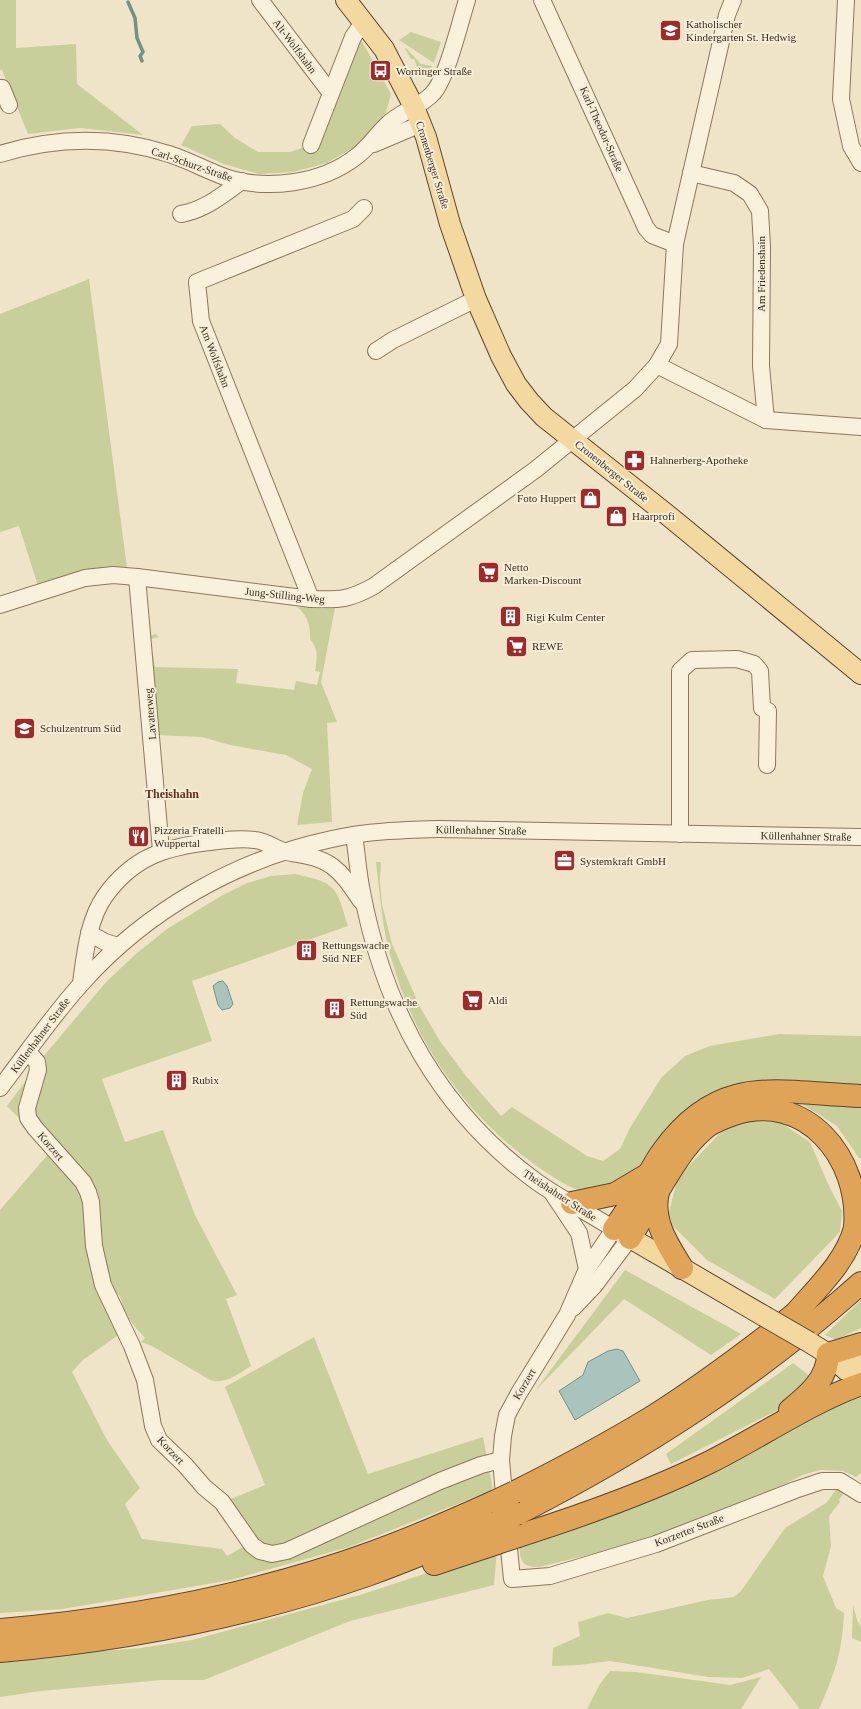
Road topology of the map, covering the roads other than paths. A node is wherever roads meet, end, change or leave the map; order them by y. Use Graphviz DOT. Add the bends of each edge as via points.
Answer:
graph roads {
  1 [pos="260,0"];
  2 [pos="346,0"];
  3 [pos="467,0"];
  4 [pos="542,0"];
  5 [pos="733,0"];
  6 [pos="846,0"];
  7 [pos="363,22"];
  8 [pos="0,88"];
  9 [pos="330,92"];
  10 [pos="9,105"];
  11 [pos="418,116"];
  12 [pos="311,145"];
  13 [pos="0,154"];
  14 [pos="861,163"];
  15 [pos="691,173"];
  16 [pos="242,181"];
  17 [pos="364,208"];
  18 [pos="181,214"];
  19 [pos="674,244"];
  20 [pos="476,299"];
  21 [pos="376,351"];
  22 [pos="657,365"];
  23 [pos="766,420"];
  24 [pos="861,427"];
  25 [pos="572,439"];
  26 [pos="137,577"];
  27 [pos="311,599"];
  28 [pos="0,606"];
  29 [pos="861,674"];
  30 [pos="768,765"];
  31 [pos="680,834"];
  32 [pos="354,835"];
  33 [pos="861,837"];
  34 [pos="161,851"];
  35 [pos="285,851"];
  36 [pos="366,909"];
  37 [pos="89,933"];
  38 [pos="118,946"];
  39 [pos="82,983"];
  40 [pos="28,1052"];
  41 [pos="0,1088"];
  42 [pos="861,1096"];
  43 [pos="654,1182"];
  44 [pos="551,1191"];
  45 [pos="572,1203"];
  46 [pos="622,1233"];
  47 [pos="861,1257"];
  48 [pos="682,1268"];
  49 [pos="587,1269"];
  50 [pos="861,1283"];
  51 [pos="795,1314"];
  52 [pos="567,1315"];
  53 [pos="861,1344"];
  54 [pos="828,1354"];
  55 [pos="861,1360"];
  56 [pos="861,1377"];
  57 [pos="861,1384"];
  58 [pos="773,1429"];
  59 [pos="501,1460"];
  60 [pos="861,1494"];
  61 [pos="497,1533"];
  62 [pos="512,1579"];
  63 [pos="0,1630"];
  64 [pos="0,1651"];
  1 -- 9 [label="street, Alt-Wolfshahn"];
  2 -- 7 [label="main road, Cronenberger Straße"];
  3 -- 11 [label="street" via="440,81"];
  4 -- 19 [label="street, Karl-Theodor-Straße" via="646,228 652,235"];
  5 -- 15 [label="street" via="727,15"];
  6 -- 14 [label="street" via="841,99 851,146"];
  7 -- 9 [label="street" via="353,37"];
  7 -- 11 [label="main road, Cronenberger Straße" via="384,49"];
  8 -- 10 [label="street"];
  9 -- 12 [label="street"];
  11 -- 16 [label="street, Carl-Schurz-Straße" via="398,116 356,158 334,170 304,181 276,185"];
  11 -- 20 [label="main road, Cronenberger Straße" via="450,224"];
  13 -- 16 [label="street, Carl-Schurz-Straße" via="35,145 96,140 134,145 170,154 225,177"];
  15 -- 19 [label="street"];
  15 -- 23 [label="street, Am Friedenshain" via="734,182 750,194 760,211 761,366"];
  16 -- 18 [label="street, Carl-Schurz-Straße" via="207,206"];
  17 -- 27 [label="street, Am Wolfshahn" via="353,219 197,282 201,321"];
  19 -- 22 [label="street" via="668,344"];
  20 -- 21 [label="street"];
  20 -- 25 [label="main road, Cronenberger Straße" via="516,384 544,417"];
  22 -- 23 [label="street"];
  22 -- 25 [label="street" via="634,389"];
  23 -- 24 [label="street"];
  25 -- 27 [label="street, Jung-Stilling-Weg" via="535,470 374,586 355,596 335,600"];
  25 -- 29 [label="main road, Cronenberger Straße"];
  26 -- 27 [label="street, Jung-Stilling-Weg"];
  26 -- 28 [label="street, Jung-Stilling-Weg" via="113,575 85,578"];
  26 -- 34 [label="street, Lavaterweg"];
  30 -- 31 [label="street" via="768,711 762,708 760,672 754,664 736,659 692,660 680,671"];
  31 -- 32 [label="street, Küllenhahner Straße" via="438,829"];
  31 -- 33 [label="street, Küllenhahner Straße"];
  32 -- 35 [label="street, Küllenhahner Straße"];
  32 -- 36 [label="street, Theishahner Straße"];
  34 -- 35 [label="street" via="188,844 257,840"];
  34 -- 37 [label="street" via="134,867 108,892 99,906"];
  35 -- 36 [label="street" via="312,856 331,866 346,879"];
  35 -- 38 [label="street, Küllenhahner Straße" via="191,893 152,918"];
  36 -- 44 [label="street, Theishahner Straße" via="381,964 396,1004 408,1033 432,1074 485,1138 521,1170"];
  37 -- 38 [label="street"];
  37 -- 39 [label="street"];
  38 -- 39 [label="street, Küllenhahner Straße"];
  39 -- 40 [label="street, Küllenhahner Straße"];
  40 -- 41 [label="street, Küllenhahner Straße"];
  40 -- 59 [label="street, Korzert" via="37,1062 38,1070 27,1108 28,1118 88,1192 103,1285 146,1380 153,1426 159,1440 222,1502 252,1545 272,1554 287,1551 440,1481"];
  42 -- 43 [label="highway" via="756,1091 728,1098 704,1109 688,1121 662,1152"];
  43 -- 45 [label="highway"];
  43 -- 46 [label="highway"];
  43 -- 48 [label="highway" via="661,1231"];
  43 -- 51 [label="highway" via="711,1124 743,1111 758,1109 784,1112 801,1117 823,1130 850,1166 856,1186 856,1228 841,1260"];
  44 -- 45 [label="street, Theishahner Straße"];
  44 -- 49 [label="street" via="579,1233"];
  45 -- 46 [label="street, Theishahner Straße"];
  46 -- 48 [label="main road, Theishahner Straße"];
  46 -- 49 [label="street, Korzert"];
  46 -- 52 [label="street, Korzert" via="594,1286"];
  47 -- 51 [label="highway"];
  48 -- 54 [label="main road, Theishahner Straße, bridge"];
  49 -- 52 [label="street, Korzert"];
  50 -- 61 [label="highway, bridge" via="776,1354 700,1409 593,1474 517,1514"];
  51 -- 63 [label="highway, bridge" via="733,1362 649,1419 515,1492 434,1528 371,1553 245,1591 88,1622"];
  52 -- 59 [label="street, Korzert" via="507,1415"];
  53 -- 54 [label="highway"];
  54 -- 55 [label="main road, Theishahner Straße"];
  54 -- 56 [label="main road, Theishahner Straße" via="846,1370"];
  54 -- 58 [label="highway" via="827,1369 820,1381"];
  57 -- 58 [label="highway" via="839,1393"];
  58 -- 61 [label="highway, bridge" via="669,1481 599,1509 518,1536"];
  59 -- 62 [label="street, Korzert"];
  60 -- 62 [label="street, Korzerter Straße" via="840,1481 822,1481 656,1544 550,1576"];
  61 -- 64 [label="highway" via="422,1568 370,1574 283,1601 199,1622 109,1639"];
}
